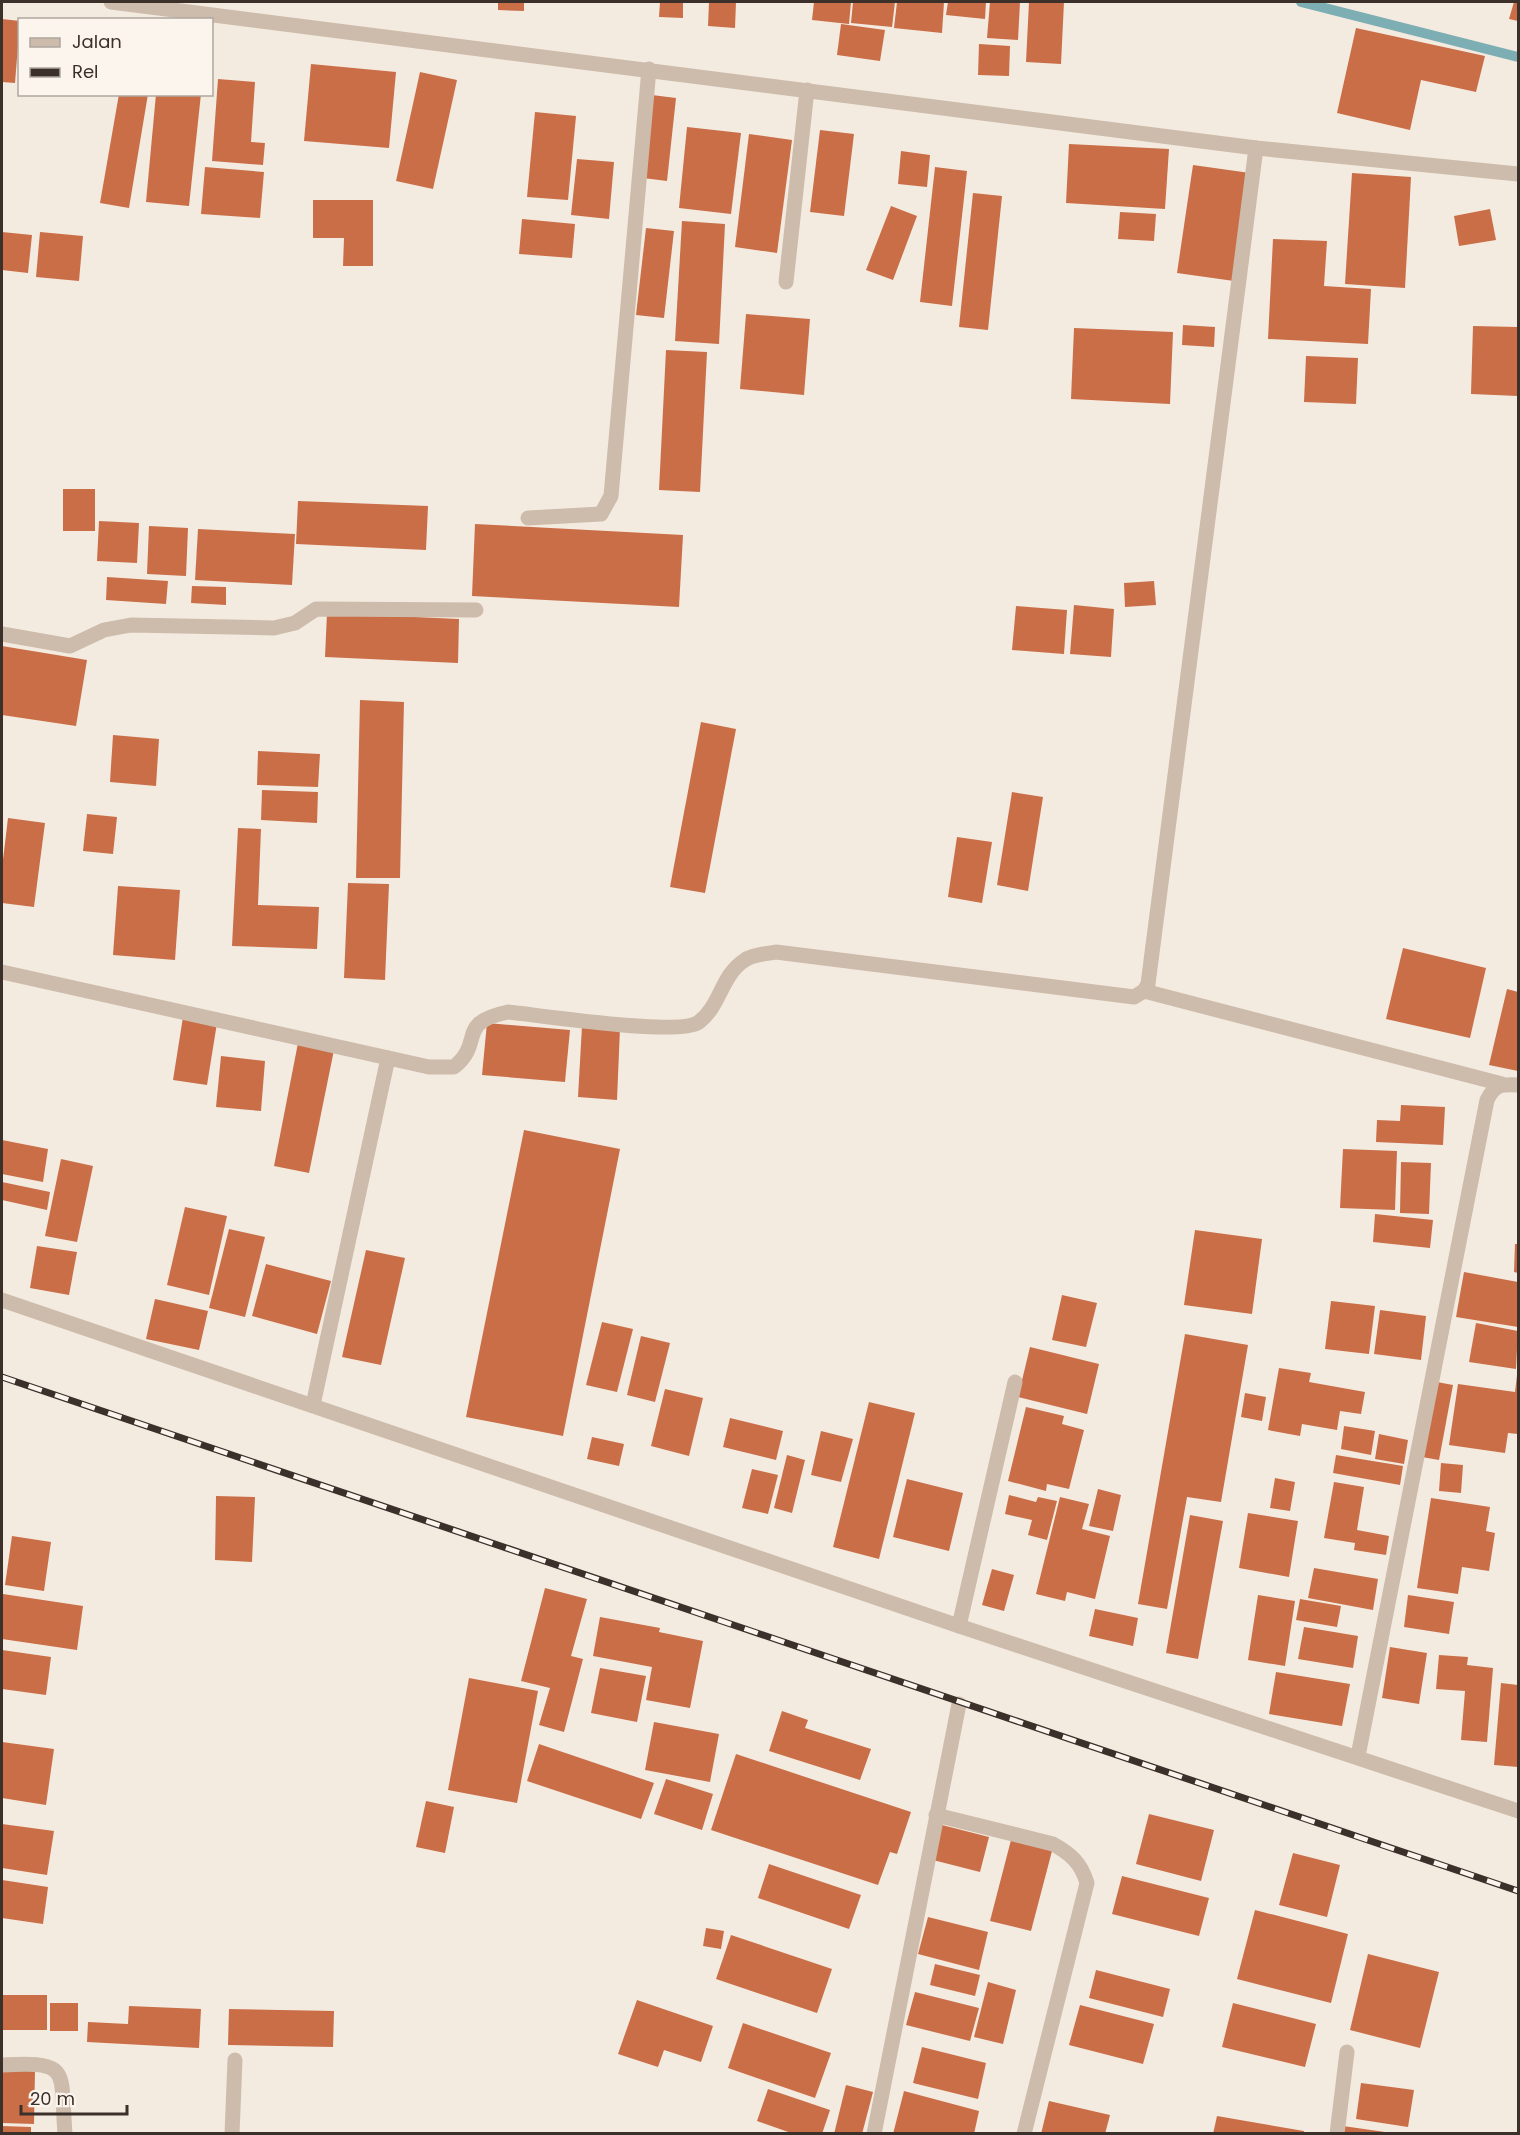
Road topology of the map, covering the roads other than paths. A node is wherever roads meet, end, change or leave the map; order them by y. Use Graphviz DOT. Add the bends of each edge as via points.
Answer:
graph roads {
  1 [pos="111,2"];
  2 [pos="649,69"];
  3 [pos="807,90"];
  4 [pos="1256,148"];
  5 [pos="1518,174"];
  6 [pos="786,282"];
  7 [pos="528,518"];
  8 [pos="476,610"];
  9 [pos="2,634"];
  10 [pos="2,972"];
  11 [pos="1144,991"];
  12 [pos="388,1058"];
  13 [pos="1502,1084"];
  14 [pos="1518,1085"];
  15 [pos="2,1300"];
  16 [pos="1015,1382"];
  17 [pos="313,1406"];
  18 [pos="959,1626"];
  19 [pos="959,1704"];
  20 [pos="1358,1756"];
  21 [pos="1518,1811"];
  22 [pos="936,1815"];
  23 [pos="1347,2052"];
  24 [pos="235,2060"];
  25 [pos="2,2065"];
  26 [pos="65,2133"];
  27 [pos="232,2133"];
  28 [pos="874,2133"];
  29 [pos="1024,2133"];
  30 [pos="1336,2133"];
  1 -- 2 [label="street"];
  2 -- 3 [label="street"];
  2 -- 7 [label="street" via="611,496 601,514"];
  3 -- 4 [label="street"];
  3 -- 6 [label="street"];
  4 -- 5 [label="street"];
  4 -- 11 [label="street" via="1149,984"];
  8 -- 9 [label="street" via="316,609 295,623 274,628 131,625 104,630 70,646"];
  10 -- 12 [label="street"];
  11 -- 12 [label="street" via="1134,997 776,952 746,958 727,975 714,1005 698,1023 668,1029 508,1012 485,1017 473,1029 466,1058 454,1067"];
  11 -- 13 [label="street"];
  12 -- 17 [label="street"];
  13 -- 14 [label="street"];
  13 -- 20 [label="street" via="1487,1100"];
  15 -- 17 [label="street"];
  16 -- 18 [label="street"];
  17 -- 18 [label="street"];
  18 -- 20 [label="street"];
  19 -- 22 [label="street"];
  20 -- 21 [label="street"];
  22 -- 28 [label="street"];
  22 -- 29 [label="street" via="1053,1844 1070,1854 1082,1868 1087,1883"];
  23 -- 30 [label="street"];
  24 -- 27 [label="street"];
  25 -- 26 [label="street" via="39,2063 51,2066 60,2075"];
}
